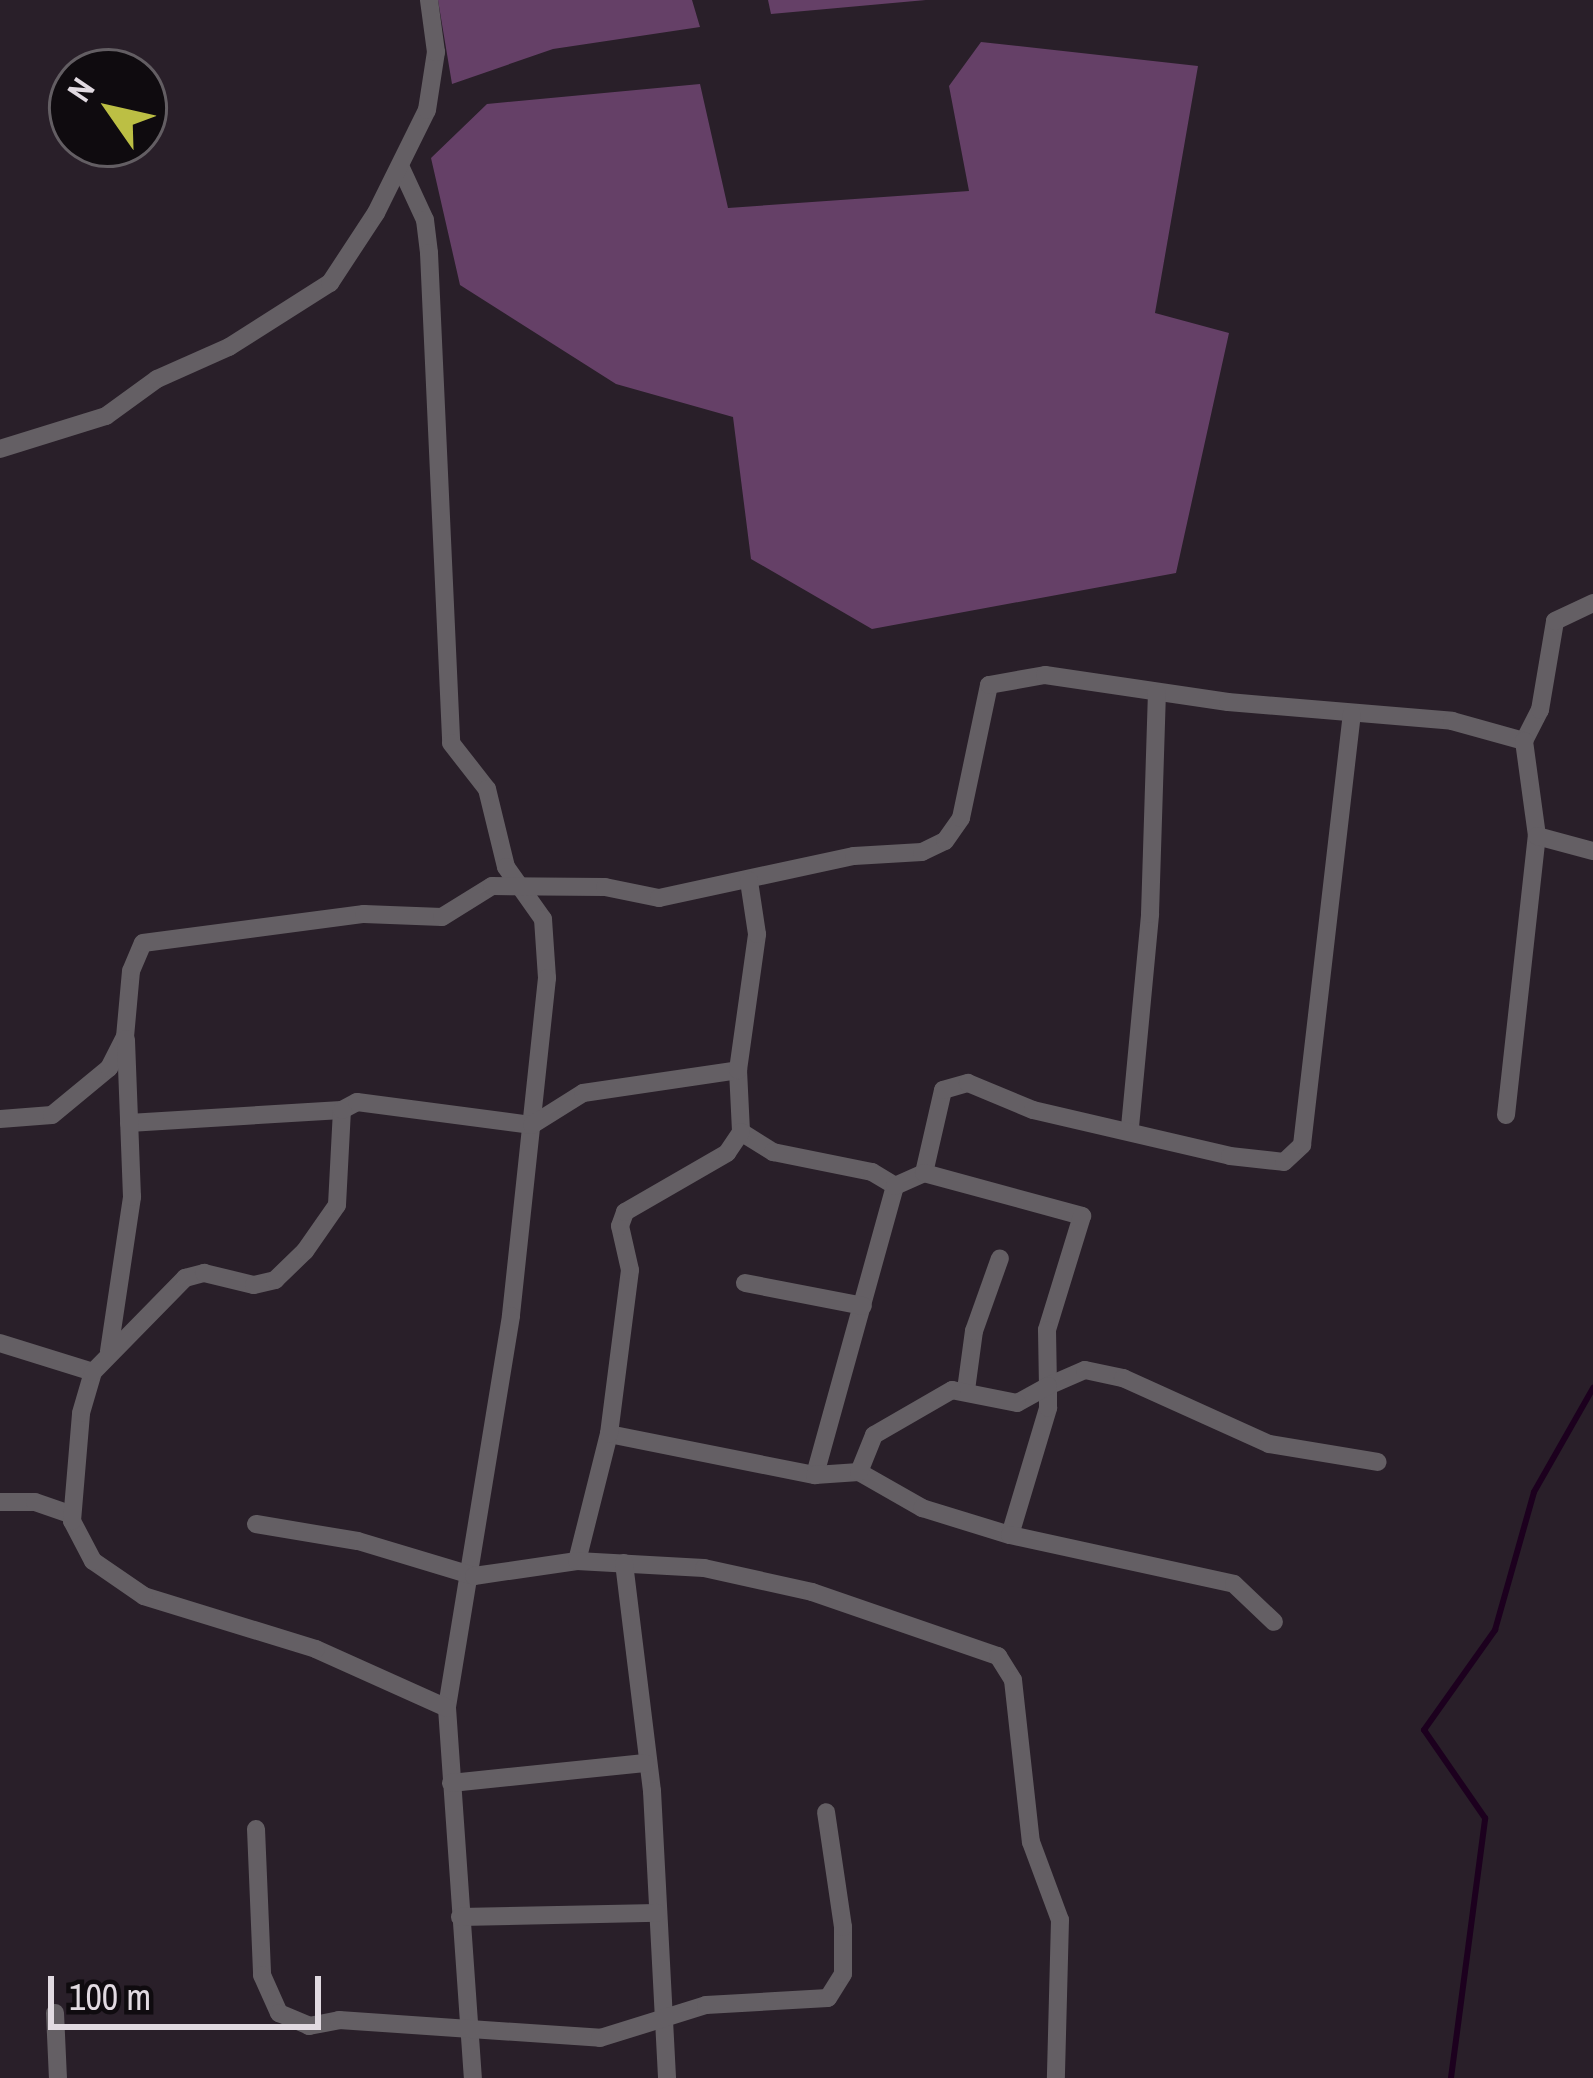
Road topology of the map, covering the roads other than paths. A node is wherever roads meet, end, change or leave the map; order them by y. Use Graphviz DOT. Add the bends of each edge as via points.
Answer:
graph roads {
  1 [pos="429,0"];
  2 [pos="400,168"];
  3 [pos="0,449"];
  4 [pos="1593,604"];
  5 [pos="1156,693"];
  6 [pos="1352,714"];
  7 [pos="1524,741"];
  8 [pos="1537,836"];
  9 [pos="1593,850"];
  10 [pos="748,881"];
  11 [pos="518,883"];
  12 [pos="125,1037"];
  13 [pos="738,1070"];
  14 [pos="342,1110"];
  15 [pos="1506,1114"];
  16 [pos="0,1119"];
  17 [pos="129,1123"];
  18 [pos="532,1126"];
  19 [pos="1130,1127"];
  20 [pos="741,1132"];
  21 [pos="924,1173"];
  22 [pos="896,1186"];
  23 [pos="1000,1258"];
  24 [pos="745,1283"];
  25 [pos="863,1306"];
  26 [pos="0,1343"];
  27 [pos="109,1351"];
  28 [pos="93,1372"];
  29 [pos="1048,1386"];
  30 [pos="966,1390"];
  31 [pos="610,1434"];
  32 [pos="1378,1462"];
  33 [pos="859,1472"];
  34 [pos="815,1475"];
  35 [pos="0,1502"];
  36 [pos="72,1516"];
  37 [pos="256,1524"];
  38 [pos="1010,1535"];
  39 [pos="577,1561"];
  40 [pos="624,1564"];
  41 [pos="473,1576"];
  42 [pos="1274,1622"];
  43 [pos="447,1708"];
  44 [pos="645,1763"];
  45 [pos="451,1783"];
  46 [pos="826,1812"];
  47 [pos="256,1828"];
  48 [pos="657,1913"];
  49 [pos="460,1917"];
  50 [pos="55,2013"];
  51 [pos="660,2016"];
  52 [pos="467,2026"];
  53 [pos="58,2078"];
  54 [pos="473,2078"];
  55 [pos="667,2078"];
  56 [pos="1056,2078"];
  1 -- 2 [label="street" via="427,110"];
  2 -- 3 [label="street" via="345,268 307,301 157,379 106,416"];
  2 -- 11 [label="street" via="429,253 451,743 487,789 506,867"];
  4 -- 7 [label="street" via="1555,621 1540,710"];
  5 -- 6 [label="street"];
  5 -- 10 [label="street" via="1045,675 989,686 961,818 945,841 922,852 854,856"];
  5 -- 19 [label="street" via="1150,914"];
  6 -- 7 [label="street" via="1452,721"];
  6 -- 19 [label="street" via="1301,1145 1284,1162"];
  7 -- 8 [label="street"];
  8 -- 9 [label="street"];
  8 -- 15 [label="street"];
  10 -- 11 [label="street" via="658,898"];
  10 -- 13 [label="street" via="757,934"];
  11 -- 12 [label="street" via="492,886 442,917 364,914 143,943 131,971"];
  11 -- 18 [label="street" via="543,920 547,978"];
  12 -- 16 [label="street" via="109,1068 68,1106"];
  12 -- 17 [label="street"];
  13 -- 18 [label="street" via="583,1093"];
  13 -- 20 [label="street"];
  14 -- 17 [label="street"];
  14 -- 18 [label="street" via="396,1102"];
  14 -- 27 [label="street" via="337,1204 305,1251 275,1280 184,1278"];
  17 -- 27 [label="street" via="132,1197"];
  18 -- 41 [label="street"];
  19 -- 21 [label="street" via="1034,1110 968,1083 943,1090"];
  20 -- 22 [label="street" via="772,1152 872,1172"];
  20 -- 31 [label="street" via="727,1153 625,1212 620,1226 630,1270"];
  21 -- 22 [label="street"];
  21 -- 29 [label="street" via="1082,1216 1047,1330"];
  22 -- 25 [label="street"];
  23 -- 30 [label="street" via="974,1331"];
  24 -- 25 [label="street"];
  25 -- 34 [label="street"];
  26 -- 28 [label="street"];
  27 -- 28 [label="street"];
  28 -- 36 [label="street"];
  29 -- 30 [label="street" via="1017,1403"];
  29 -- 32 [label="street" via="1085,1370 1123,1378 1269,1444"];
  29 -- 38 [label="street"];
  30 -- 33 [label="street" via="874,1435"];
  31 -- 34 [label="street"];
  31 -- 39 [label="street"];
  33 -- 34 [label="street"];
  33 -- 38 [label="street" via="922,1508"];
  35 -- 36 [label="street" via="35,1502"];
  36 -- 43 [label="street" via="93,1561 144,1596 316,1648"];
  37 -- 41 [label="street" via="358,1541"];
  38 -- 42 [label="street" via="1234,1584"];
  39 -- 40 [label="street"];
  39 -- 41 [label="street"];
  40 -- 44 [label="street"];
  40 -- 56 [label="street" via="704,1568 812,1592 998,1656 1012,1680 1031,1842 1060,1920"];
  41 -- 43 [label="street"];
  43 -- 45 [label="street"];
  44 -- 45 [label="street"];
  44 -- 48 [label="street"];
  45 -- 49 [label="street"];
  46 -- 51 [label="street" via="843,1928 843,1974 828,1998 729,2002"];
  47 -- 52 [label="street" via="262,1975 279,2013 308,2026"];
  48 -- 49 [label="street"];
  48 -- 51 [label="street"];
  49 -- 52 [label="street"];
  50 -- 53 [label="street"];
  51 -- 52 [label="street" via="600,2038"];
  51 -- 55 [label="street"];
  52 -- 54 [label="street"];
}
